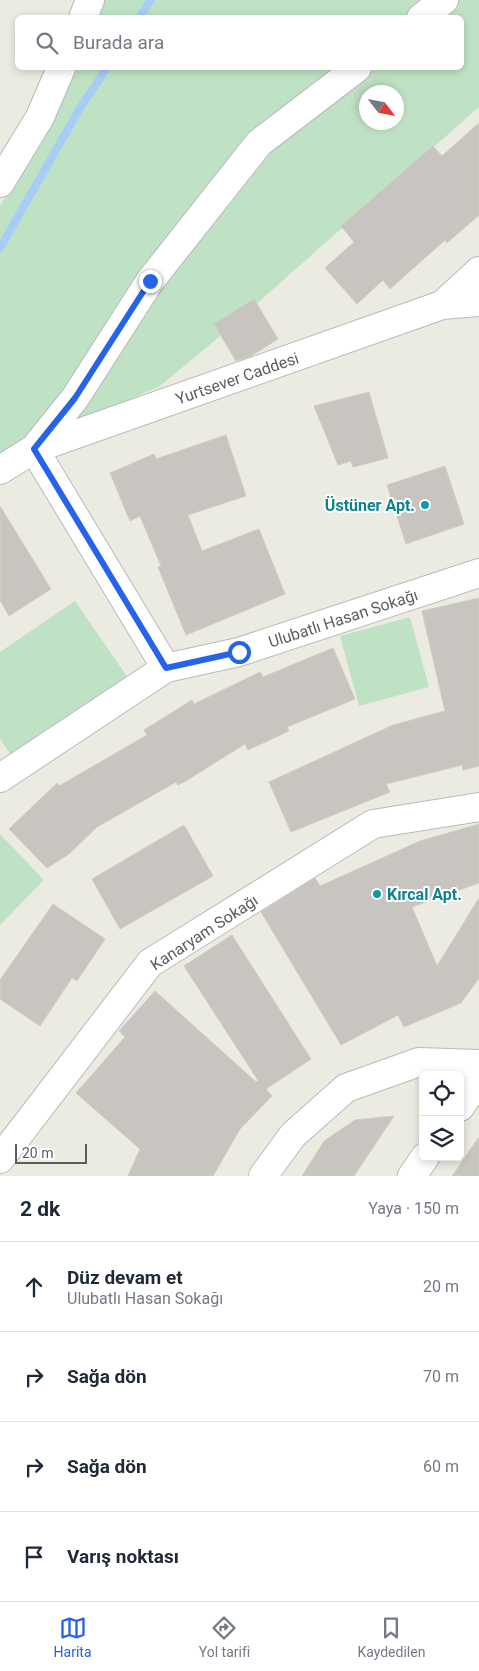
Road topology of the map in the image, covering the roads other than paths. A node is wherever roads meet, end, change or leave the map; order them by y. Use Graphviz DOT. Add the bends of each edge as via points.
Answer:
graph roads {
  1 [pos="90,0"];
  2 [pos="444,0"];
  3 [pos="83,15"];
  4 [pos="425,15"];
  5 [pos="60,70"];
  6 [pos="354,70"];
  7 [pos="0,183"];
  8 [pos="479,271"];
  9 [pos="479,302"];
  10 [pos="442,305"];
  11 [pos="34,449"];
  12 [pos="0,470"];
  13 [pos="479,573"];
  14 [pos="166,668"];
  15 [pos="0,778"];
  16 [pos="479,807"];
  17 [pos="479,1064"];
  18 [pos="479,1080"];
  19 [pos="464,1101"];
  20 [pos="0,1159"];
  21 [pos="263,1176"];
  1 -- 3 [label="street"];
  2 -- 4 [label="street"];
  5 -- 7 [label="street" via="40,117"];
  6 -- 11 [label="street" via="259,144 150,281 75,398"];
  8 -- 10 [label="street"];
  9 -- 10 [label="street, Yurtsever Caddesi"];
  10 -- 11 [label="street, Yurtsever Caddesi"];
  11 -- 12 [label="street, Yurtsever Caddesi"];
  11 -- 14 [label="street"];
  13 -- 14 [label="street, Ulubatlı Hasan Sokağı" via="239,652"];
  14 -- 15 [label="street, Ulubatlı Hasan Sokağı"];
  16 -- 20 [label="street, Kanaryam Sokağı" via="373,824 150,963"];
  17 -- 21 [label="street" via="419,1062 346,1088 293,1136"];
  18 -- 19 [label="street"];
}
